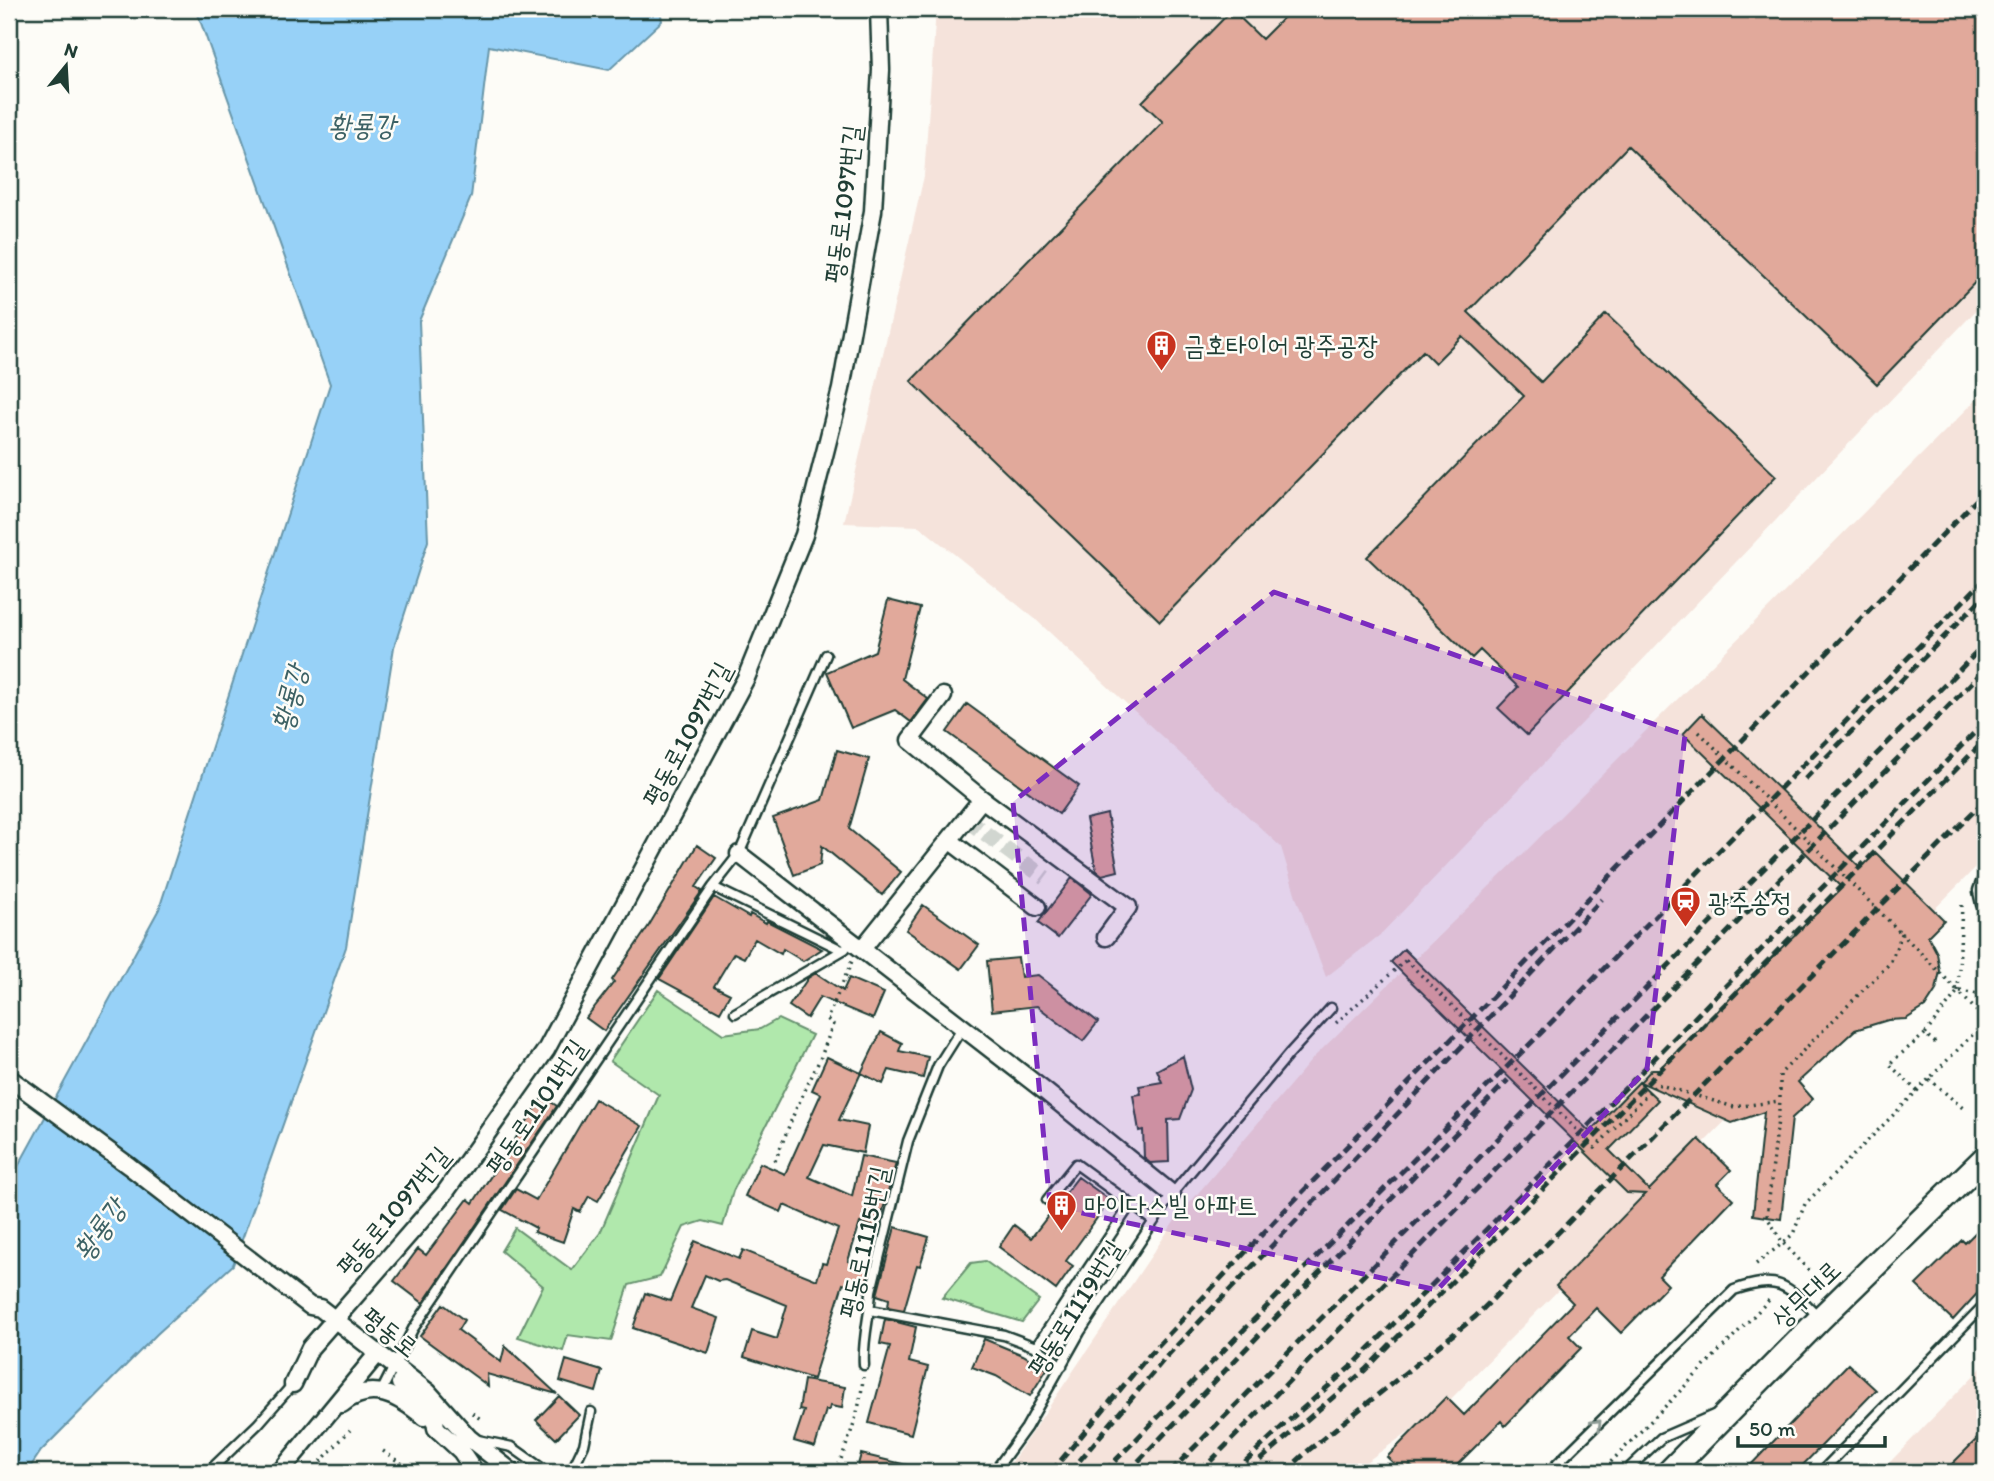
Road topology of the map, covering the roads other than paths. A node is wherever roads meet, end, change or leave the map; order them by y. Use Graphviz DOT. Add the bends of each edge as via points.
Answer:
graph roads {
  1 [pos="879,9"];
  2 [pos="825,655"];
  3 [pos="943,696"];
  4 [pos="982,799"];
  5 [pos="949,840"];
  6 [pos="739,854"];
  7 [pos="1985,883"];
  8 [pos="713,887"];
  9 [pos="1985,904"];
  10 [pos="1037,906"];
  11 [pos="1106,936"];
  12 [pos="854,948"];
  13 [pos="1331,1008"];
  14 [pos="735,1013"];
  15 [pos="962,1028"];
  16 [pos="9,1077"];
  17 [pos="1985,1158"];
  18 [pos="1172,1194"];
  19 [pos="1047,1200"];
  20 [pos="1131,1204"];
  21 [pos="1154,1221"];
  22 [pos="1985,1304"];
  23 [pos="870,1310"];
  24 [pos="1820,1319"];
  25 [pos="334,1321"];
  26 [pos="1036,1347"];
  27 [pos="376,1356"];
  28 [pos="864,1365"];
  29 [pos="1062,1366"];
  30 [pos="392,1369"];
  31 [pos="293,1384"];
  32 [pos="381,1392"];
  33 [pos="1733,1407"];
  34 [pos="591,1412"];
  35 [pos="330,1415"];
  36 [pos="436,1427"];
  37 [pos="465,1445"];
  38 [pos="208,1472"];
  39 [pos="280,1472"];
  40 [pos="467,1472"];
  41 [pos="475,1472"];
  42 [pos="512,1472"];
  43 [pos="547,1472"];
  44 [pos="571,1472"];
  45 [pos="994,1472"];
  46 [pos="1549,1472"];
  47 [pos="1625,1472"];
  48 [pos="1669,1472"];
  49 [pos="1821,1472"];
  1 -- 25 [label="street, 평동로1097번길" via="881,70 873,211 841,389 804,536 746,677 546,1050 444,1194"];
  2 -- 6 [label="lane, 평동로1101번길"];
  3 -- 4 [label="street" via="911,740"];
  4 -- 5 [label="street"];
  4 -- 11 [label="street" via="1128,907"];
  5 -- 10 [label="street"];
  5 -- 12 [label="street"];
  6 -- 8 [label="lane, 평동로1101번길"];
  6 -- 12 [label="street"];
  7 -- 9 [label="street"];
  8 -- 12 [label="lane"];
  8 -- 30 [label="lane, 평동로1101번길" via="413,1329"];
  12 -- 14 [label="lane"];
  12 -- 15 [label="street"];
  13 -- 18 [label="lane, 평동로1119번길"];
  15 -- 18 [label="street"];
  15 -- 23 [label="lane, 평동로1115번길" via="938,1066 908,1141"];
  16 -- 25 [label="street, 평동로"];
  17 -- 24 [label="main road, 상무대로"];
  18 -- 21 [label="lane, 평동로1119번길"];
  19 -- 20 [label="lane" via="1076,1164"];
  20 -- 21 [label="lane"];
  20 -- 26 [label="lane"];
  21 -- 29 [label="lane, 평동로1119번길"];
  22 -- 49 [label="lane"];
  23 -- 26 [label="lane" via="971,1327"];
  23 -- 28 [label="lane, 평동로1115번길"];
  24 -- 33 [label="main road, 상무대로"];
  46 -- 24 [label="lane, one-way" via="1734,1290 1769,1281 1794,1292"];
  25 -- 27 [label="street, 평동로"];
  25 -- 31 [label="street, 평동로1097번길" via="310,1348"];
  26 -- 29 [label="lane"];
  27 -- 30 [label="street, 평동로"];
  27 -- 35 [label="street"];
  29 -- 45 [label="lane, 평동로1119번길"];
  30 -- 32 [label="lane, 평동로1101번길"];
  30 -- 36 [label="street, 평동로" via="434,1412"];
  30 -- 37 [label="street, 평동로" via="428,1392"];
  31 -- 38 [label="lane"];
  32 -- 35 [label="street" via="353,1395"];
  32 -- 36 [label="street" via="399,1399"];
  33 -- 47 [label="lane" via="1661,1438"];
  33 -- 48 [label="main road, 상무대로"];
  34 -- 44 [label="lane" via="584,1446"];
  35 -- 39 [label="street"];
  36 -- 37 [label="street, 평동로"];
  37 -- 40 [label="lane"];
  37 -- 41 [label="street, 평동로"];
  37 -- 42 [label="street, 평동로"];
  37 -- 43 [label="lane" via="512,1447"];
}
